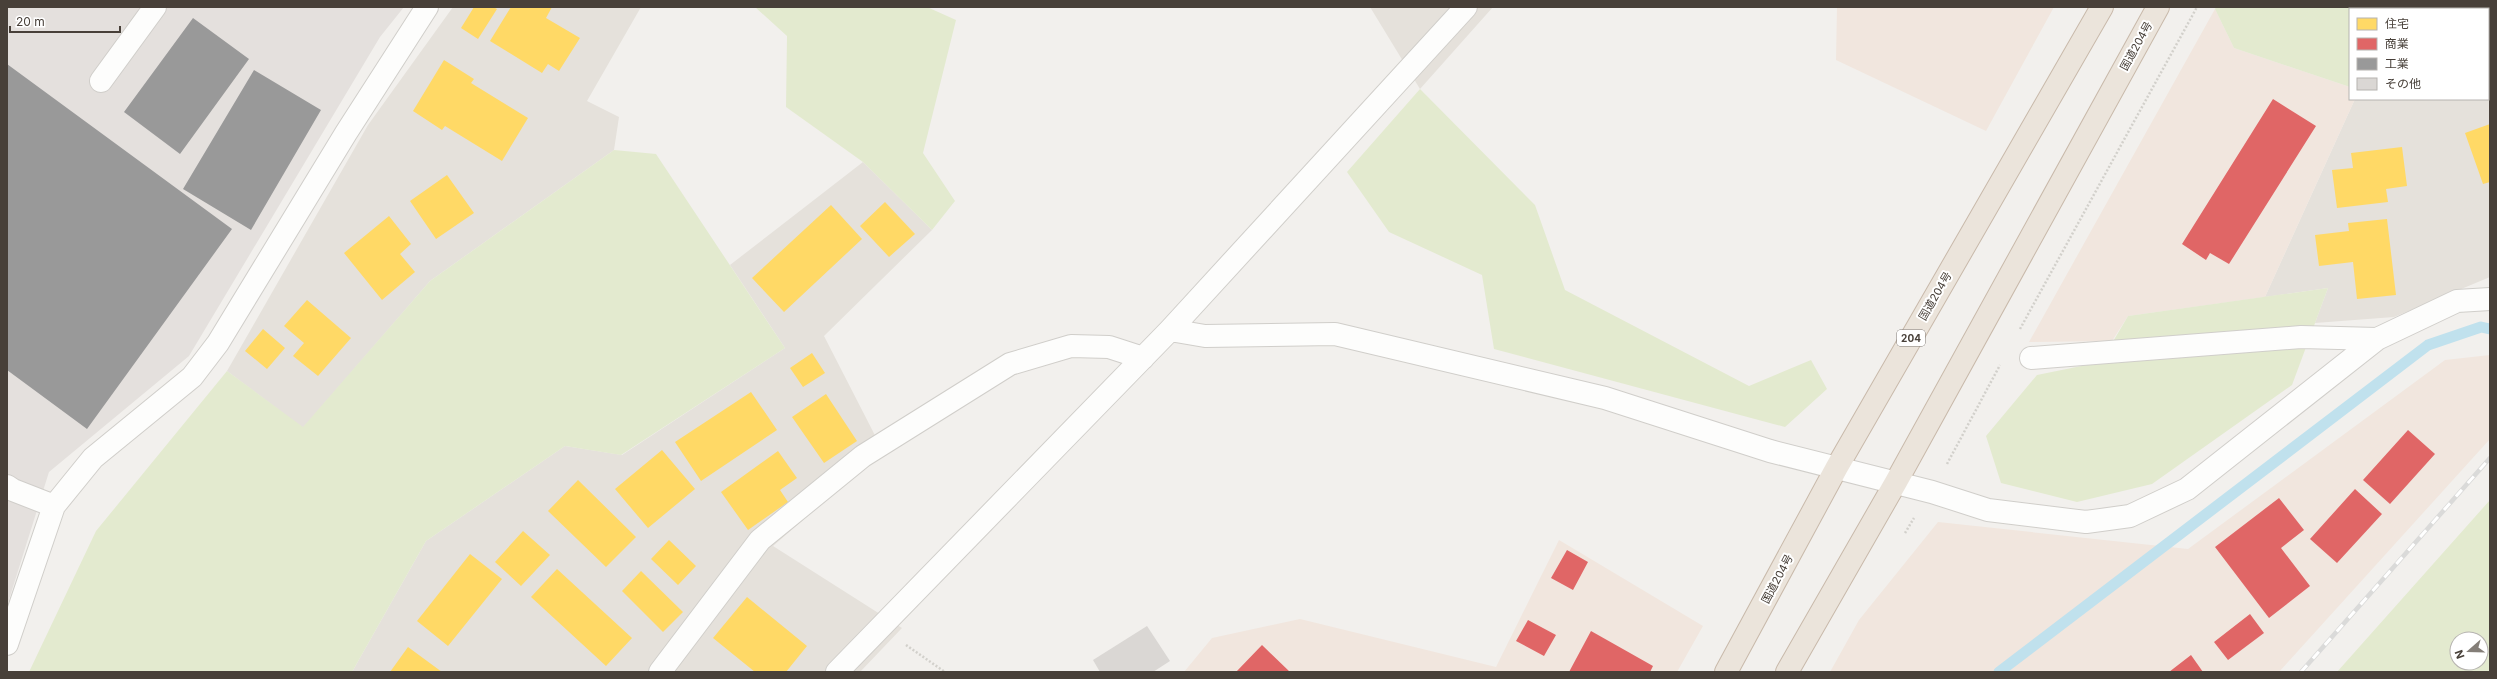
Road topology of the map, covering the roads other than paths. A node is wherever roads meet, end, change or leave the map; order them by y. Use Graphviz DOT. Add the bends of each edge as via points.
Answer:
graph roads {
  1 [pos="155,7"];
  2 [pos="427,7"];
  3 [pos="1466,7"];
  4 [pos="2102,7"];
  5 [pos="2158,7"];
  6 [pos="101,81"];
  7 [pos="2490,289"];
  8 [pos="2490,300"];
  9 [pos="2457,301"];
  10 [pos="1170,330"];
  11 [pos="2377,339"];
  12 [pos="1142,358"];
  13 [pos="2031,358"];
  14 [pos="1837,467"];
  15 [pos="1896,482"];
  16 [pos="7,486"];
  17 [pos="54,506"];
  18 [pos="7,644"];
  19 [pos="660,672"];
  20 [pos="837,672"];
  21 [pos="1726,672"];
  22 [pos="1787,672"];
  1 -- 6 [label="street"];
  2 -- 17 [label="street" via="218,343 192,377 94,458"];
  3 -- 10 [label="street"];
  4 -- 14 [label="highway, 国道204号 / 204"];
  5 -- 15 [label="highway, 国道204号"];
  7 -- 9 [label="street"];
  8 -- 9 [label="street"];
  9 -- 11 [label="street"];
  10 -- 12 [label="street"];
  10 -- 14 [label="street" via="1205,336 1336,334 1605,398 1770,451"];
  11 -- 13 [label="street" via="2301,337"];
  11 -- 15 [label="street" via="2187,489 2130,516 2086,522 1988,510"];
  12 -- 19 [label="street" via="1109,347 1071,346 1010,364 863,456 760,540"];
  12 -- 20 [label="street"];
  14 -- 15 [label="street"];
  14 -- 21 [label="highway, 国道204号 / 204"];
  15 -- 22 [label="highway, 国道204号"];
  16 -- 17 [label="street"];
  17 -- 18 [label="street"];
}
